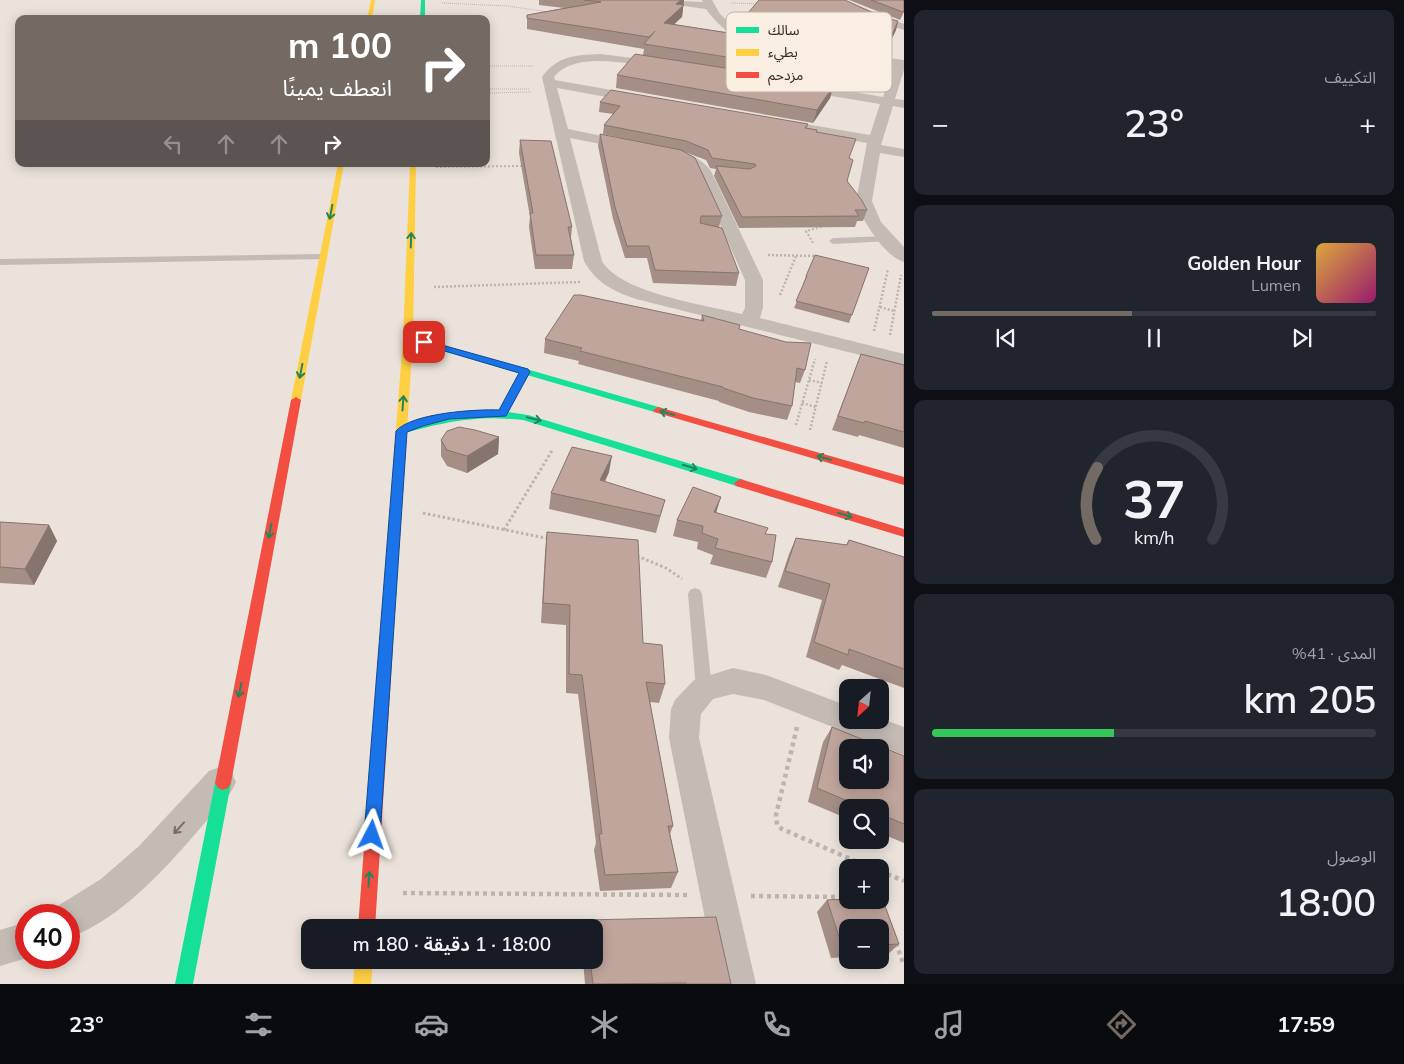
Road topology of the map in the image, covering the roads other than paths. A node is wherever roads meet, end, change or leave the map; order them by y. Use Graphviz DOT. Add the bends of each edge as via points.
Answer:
graph roads {
  1 [pos="373,0"];
  2 [pos="662,0"];
  3 [pos="835,0"];
  4 [pos="422,1"];
  5 [pos="709,3"];
  6 [pos="863,12"];
  7 [pos="370,15"];
  8 [pos="422,15"];
  9 [pos="892,23"];
  10 [pos="904,27"];
  11 [pos="726,28"];
  12 [pos="902,64"];
  13 [pos="678,67"];
  14 [pos="551,88"];
  15 [pos="892,90"];
  16 [pos="832,92"];
  17 [pos="891,92"];
  18 [pos="888,101"];
  19 [pos="656,102"];
  20 [pos="904,104"];
  21 [pos="763,120"];
  22 [pos="562,132"];
  23 [pos="874,144"];
  24 [pos="904,153"];
  25 [pos="340,167"];
  26 [pos="413,167"];
  27 [pos="834,242"];
  28 [pos="890,242"];
  29 [pos="323,257"];
  30 [pos="0,262"];
  31 [pos="903,262"];
  32 [pos="749,322"];
  33 [pos="408,338"];
  34 [pos="904,360"];
  35 [pos="525,372"];
  36 [pos="502,413"];
  37 [pos="401,431"];
  38 [pos="904,481"];
  39 [pos="904,533"];
  40 [pos="695,594"];
  41 [pos="704,689"];
  42 [pos="839,717"];
  43 [pos="872,729"];
  44 [pos="904,741"];
  45 [pos="223,779"];
  46 [pos="80,914"];
  47 [pos="366,919"];
  48 [pos="15,943"];
  49 [pos="0,948"];
  50 [pos="363,969"];
  51 [pos="184,984"];
  52 [pos="362,984"];
  53 [pos="738,984"];
  1 -- 7 [label="street"];
  2 -- 5 [label="street"];
  3 -- 6 [label="street"];
  4 -- 8 [label="street"];
  5 -- 11 [label="street"];
  9 -- 10 [label="street"];
  12 -- 15 [label="street"];
  13 -- 14 [label="street" via="608,58 578,59 556,66 548,77"];
  14 -- 19 [label="street"];
  14 -- 22 [label="street"];
  16 -- 18 [label="street"];
  17 -- 18 [label="street"];
  18 -- 20 [label="street"];
  18 -- 23 [label="street"];
  21 -- 23 [label="street"];
  22 -- 32 [label="street" via="598,271 624,289"];
  22 -- 32 [label="street" via="693,161 708,171 754,280 754,308"];
  23 -- 24 [label="street"];
  23 -- 28 [label="street" via="864,201 869,216"];
  25 -- 29 [label="street, one-way"];
  33 -- 26 [label="street, one-way"];
  27 -- 28 [label="lane"];
  28 -- 31 [label="street"];
  29 -- 30 [label="lane"];
  29 -- 45 [label="street, one-way"];
  32 -- 34 [label="street"];
  33 -- 35 [label="street"];
  37 -- 33 [label="street, one-way"];
  35 -- 36 [label="street"];
  38 -- 35 [label="street, one-way"];
  36 -- 37 [label="street" via="439,417"];
  36 -- 39 [label="street, one-way" via="565,428"];
  47 -- 37 [label="street, one-way"];
  40 -- 41 [label="lane"];
  41 -- 42 [label="street" via="733,681 766,688"];
  41 -- 53 [label="street" via="686,709 684,738"];
  43 -- 44 [label="street"];
  45 -- 46 [label="street, one-way" via="149,862 97,905"];
  45 -- 51 [label="street"];
  48 -- 49 [label="street"];
  50 -- 52 [label="street"];
}
